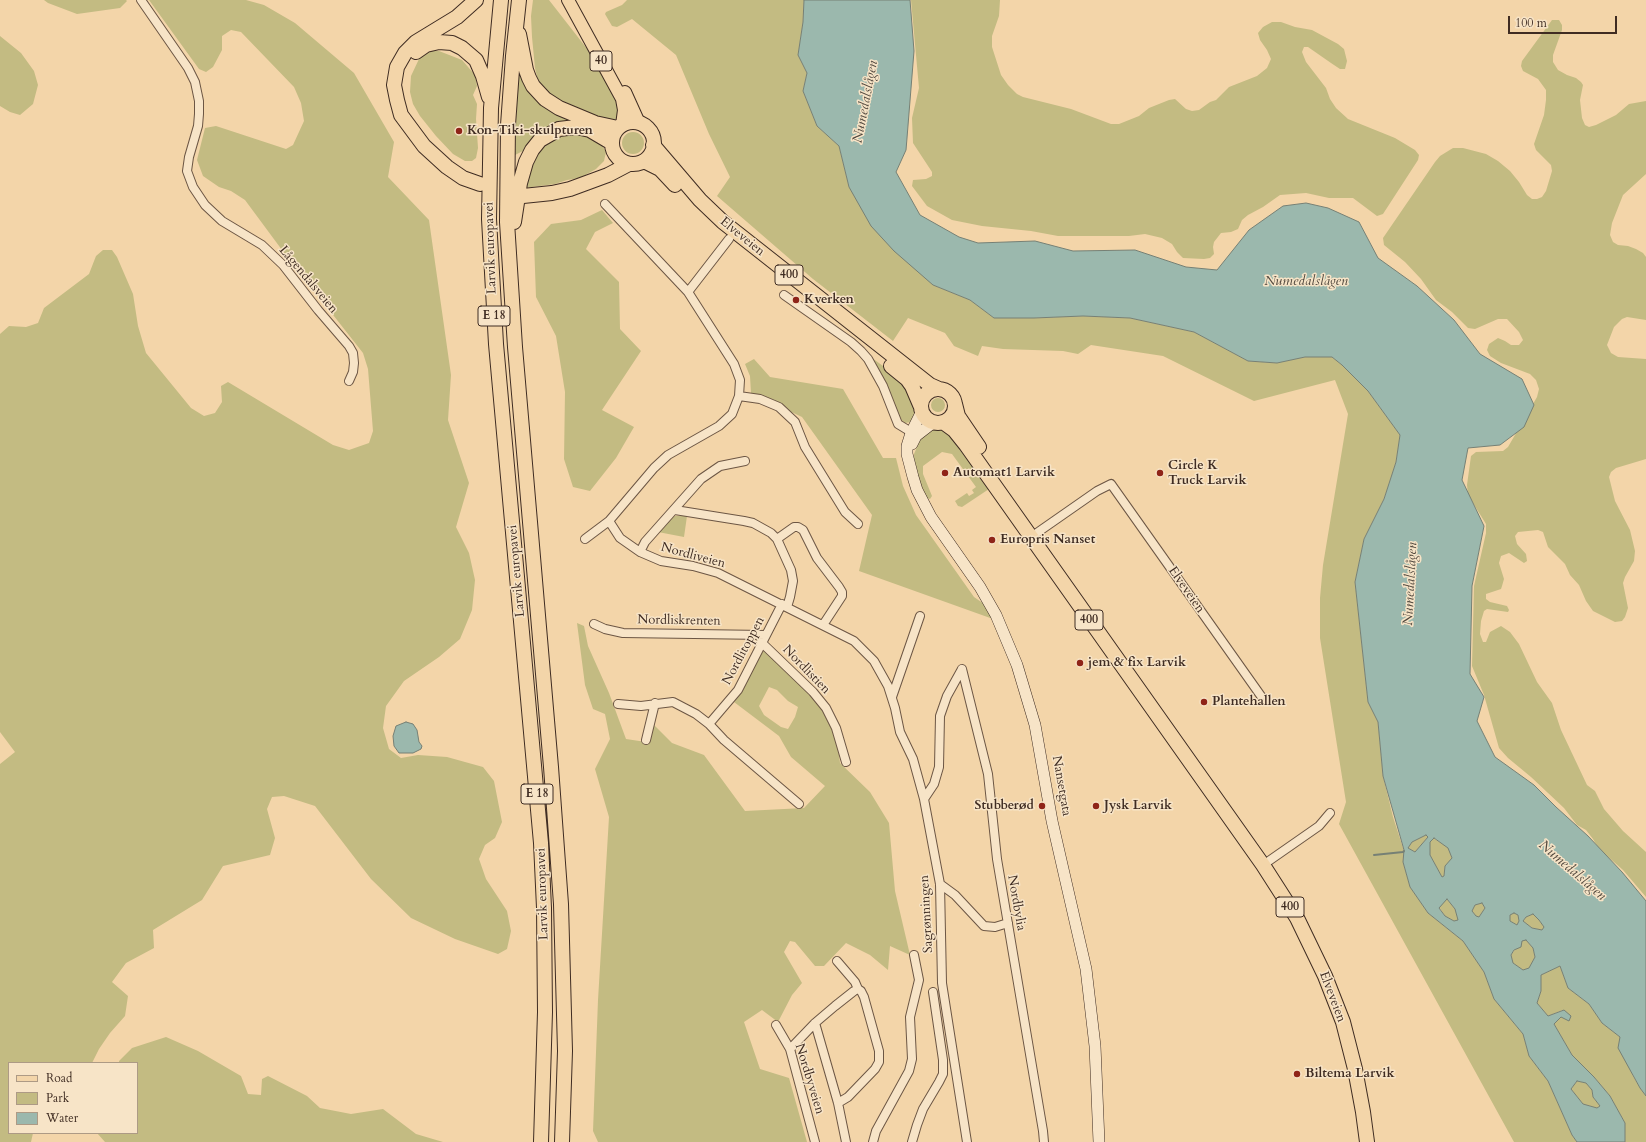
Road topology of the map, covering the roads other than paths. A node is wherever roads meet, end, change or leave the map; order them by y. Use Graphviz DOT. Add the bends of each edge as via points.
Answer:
graph roads {
  1 [pos="141,0"];
  2 [pos="476,0"];
  3 [pos="502,0"];
  4 [pos="519,0"];
  5 [pos="568,0"];
  6 [pos="575,0"];
  7 [pos="516,25"];
  8 [pos="491,108"];
  9 [pos="639,124"];
  10 [pos="620,127"];
  11 [pos="412,128"];
  12 [pos="653,145"];
  13 [pos="613,148"];
  14 [pos="644,160"];
  15 [pos="629,164"];
  16 [pos="593,180"];
  17 [pos="480,184"];
  18 [pos="523,196"];
  19 [pos="605,204"];
  20 [pos="729,239"];
  21 [pos="508,256"];
  22 [pos="688,292"];
  23 [pos="784,295"];
  24 [pos="349,380"];
  25 [pos="939,388"];
  26 [pos="739,396"];
  27 [pos="955,404"];
  28 [pos="922,409"];
  29 [pos="938,422"];
  30 [pos="914,434"];
  31 [pos="745,461"];
  32 [pos="675,510"];
  33 [pos="609,521"];
  34 [pos="858,524"];
  35 [pos="1035,534"];
  36 [pos="585,539"];
  37 [pos="777,539"];
  38 [pos="640,552"];
  39 [pos="784,606"];
  40 [pos="920,616"];
  41 [pos="594,624"];
  42 [pos="823,625"];
  43 [pos="763,638"];
  44 [pos="892,696"];
  45 [pos="1261,696"];
  46 [pos="655,703"];
  47 [pos="618,704"];
  48 [pos="709,724"];
  49 [pos="646,740"];
  50 [pos="846,762"];
  51 [pos="924,799"];
  52 [pos="800,804"];
  53 [pos="1330,813"];
  54 [pos="1263,865"];
  55 [pos="940,884"];
  56 [pos="1008,923"];
  57 [pos="914,955"];
  58 [pos="837,961"];
  59 [pos="858,989"];
  60 [pos="933,992"];
  61 [pos="815,1023"];
  62 [pos="776,1025"];
  63 [pos="790,1049"];
  64 [pos="838,1103"];
  65 [pos="541,1142"];
  66 [pos="562,1142"];
  67 [pos="815,1142"];
  68 [pos="846,1142"];
  69 [pos="873,1142"];
  70 [pos="912,1142"];
  71 [pos="968,1142"];
  72 [pos="1044,1142"];
  73 [pos="1099,1142"];
  74 [pos="1366,1142"];
  1 -- 24 [label="street, Lågendalsveien" via="188,68 196,88 198,126 187,171 193,187 205,205 222,221 262,246 283,265 349,346 354,363"];
  2 -- 11 [label="highway, E 18" via="457,17 416,42 400,59 395,76 395,94 401,115"];
  3 -- 8 [label="highway, Larvik europavei / E 18"];
  4 -- 7 [label="highway, Larvik europavei / E 18"];
  5 -- 10 [label="main road, 40" via="622,99 624,110"];
  6 -- 9 [label="main road, 40" via="629,99"];
  7 -- 10 [label="highway, E 18" via="526,70 539,93 567,112 602,126"];
  7 -- 21 [label="highway, Larvik europavei / E 18" via="508,125"];
  8 -- 11 [label="highway, E 18" via="480,68 472,55 452,43 432,44 420,48 410,57 402,76 403,99"];
  8 -- 65 [label="highway, Larvik europavei / E 18" via="489,218 495,322 536,774 544,901 545,1012"];
  9 -- 10 [label="highway" via="627,123"];
  9 -- 12 [label="highway, 400" via="651,134"];
  10 -- 13 [label="highway" via="614,135"];
  11 -- 17 [label="highway, E 18" via="424,146 439,160 463,178"];
  12 -- 14 [label="highway" via="650,154"];
  12 -- 25 [label="highway, Elveveien / 400" via="700,200 723,222 930,385"];
  13 -- 15 [label="highway" via="621,160"];
  13 -- 16 [label="highway" via="607,165"];
  13 -- 21 [label="highway, E 18" via="590,130 576,127 551,133 536,144 528,155 520,183"];
  14 -- 15 [label="highway"];
  14 -- 20 [label="highway, Elveveien / 400" via="664,172 703,216"];
  15 -- 16 [label="highway"];
  16 -- 18 [label="highway" via="562,191"];
  19 -- 22 [label="street"];
  20 -- 22 [label="street"];
  20 -- 28 [label="highway, Elveveien / 400" via="902,374 912,386"];
  21 -- 66 [label="highway, Larvik europavei / E 18" via="560,888 564,1010"];
  22 -- 26 [label="street" via="734,364 740,380"];
  23 -- 30 [label="street" via="861,351 883,386 898,424"];
  25 -- 27 [label="highway, 400" via="952,395"];
  25 -- 28 [label="highway" via="928,392 924,397"];
  26 -- 33 [label="street" via="732,414 719,426 668,455"];
  26 -- 34 [label="street" via="760,399 780,407 795,422 805,447 845,512"];
  27 -- 29 [label="highway" via="952,415"];
  27 -- 35 [label="highway, Elveveien / 400" via="958,416"];
  28 -- 29 [label="highway, 400" via="928,419"];
  28 -- 30 [label="main road, Nansetgata"];
  29 -- 30 [label="main road"];
  29 -- 35 [label="highway, Elveveien / 400" via="954,430"];
  30 -- 73 [label="main road, Nansetgata" via="909,462 917,490 931,517 980,587 996,615 1017,665 1031,708 1052,820 1086,969 1095,1046"];
  31 -- 32 [label="street" via="720,466 711,471"];
  32 -- 37 [label="street" via="753,523"];
  32 -- 38 [label="street" via="645,542"];
  33 -- 36 [label="street"];
  33 -- 38 [label="street, Nordliveien" via="620,538"];
  35 -- 45 [label="street, Elveveien" via="1111,484"];
  35 -- 54 [label="highway, Elveveien / 400" via="1121,664"];
  37 -- 39 [label="street, Nordlitoppen" via="788,562 793,581 790,597"];
  37 -- 42 [label="street" via="794,528 803,530 817,558 842,592"];
  38 -- 39 [label="street, Nordliveien" via="661,561 718,573"];
  39 -- 42 [label="street, Nordliveien"];
  39 -- 43 [label="street, Nordlitoppen"];
  40 -- 44 [label="street"];
  41 -- 43 [label="street, Nordliskrenten" via="623,633"];
  42 -- 44 [label="street, Nordliveien" via="854,641 874,661"];
  43 -- 48 [label="street, Nordlitoppen" via="738,690"];
  43 -- 50 [label="street, Nordlistien" via="826,708 836,728"];
  44 -- 51 [label="street, Nordliveien" via="900,732 913,759"];
  46 -- 47 [label="street" via="642,706"];
  46 -- 48 [label="street" via="678,703"];
  46 -- 49 [label="street"];
  48 -- 52 [label="street" via="724,740"];
  51 -- 55 [label="street, Sagrønningen"];
  51 -- 56 [label="street, Nordbylia" via="934,784 939,768 940,716 947,696 962,669 988,774 997,860"];
  53 -- 54 [label="street" via="1319,826"];
  54 -- 74 [label="highway, Elveveien / 400" via="1297,918 1332,993 1355,1069"];
  55 -- 56 [label="street" via="955,895 984,926 995,927"];
  55 -- 71 [label="street, Sagrønningen" via="942,983"];
  56 -- 72 [label="street, Nordbylia"];
  57 -- 69 [label="street" via="919,980 910,1017 912,1060 909,1071 876,1131"];
  58 -- 59 [label="street"];
  59 -- 61 [label="street"];
  59 -- 64 [label="street" via="864,997 879,1051 879,1062 848,1097"];
  60 -- 70 [label="street" via="943,1074 923,1109"];
  61 -- 63 [label="street"];
  61 -- 64 [label="street"];
  62 -- 63 [label="street, Nordbyveien"];
  63 -- 67 [label="street, Nordbyveien"];
  64 -- 68 [label="street"];
}
